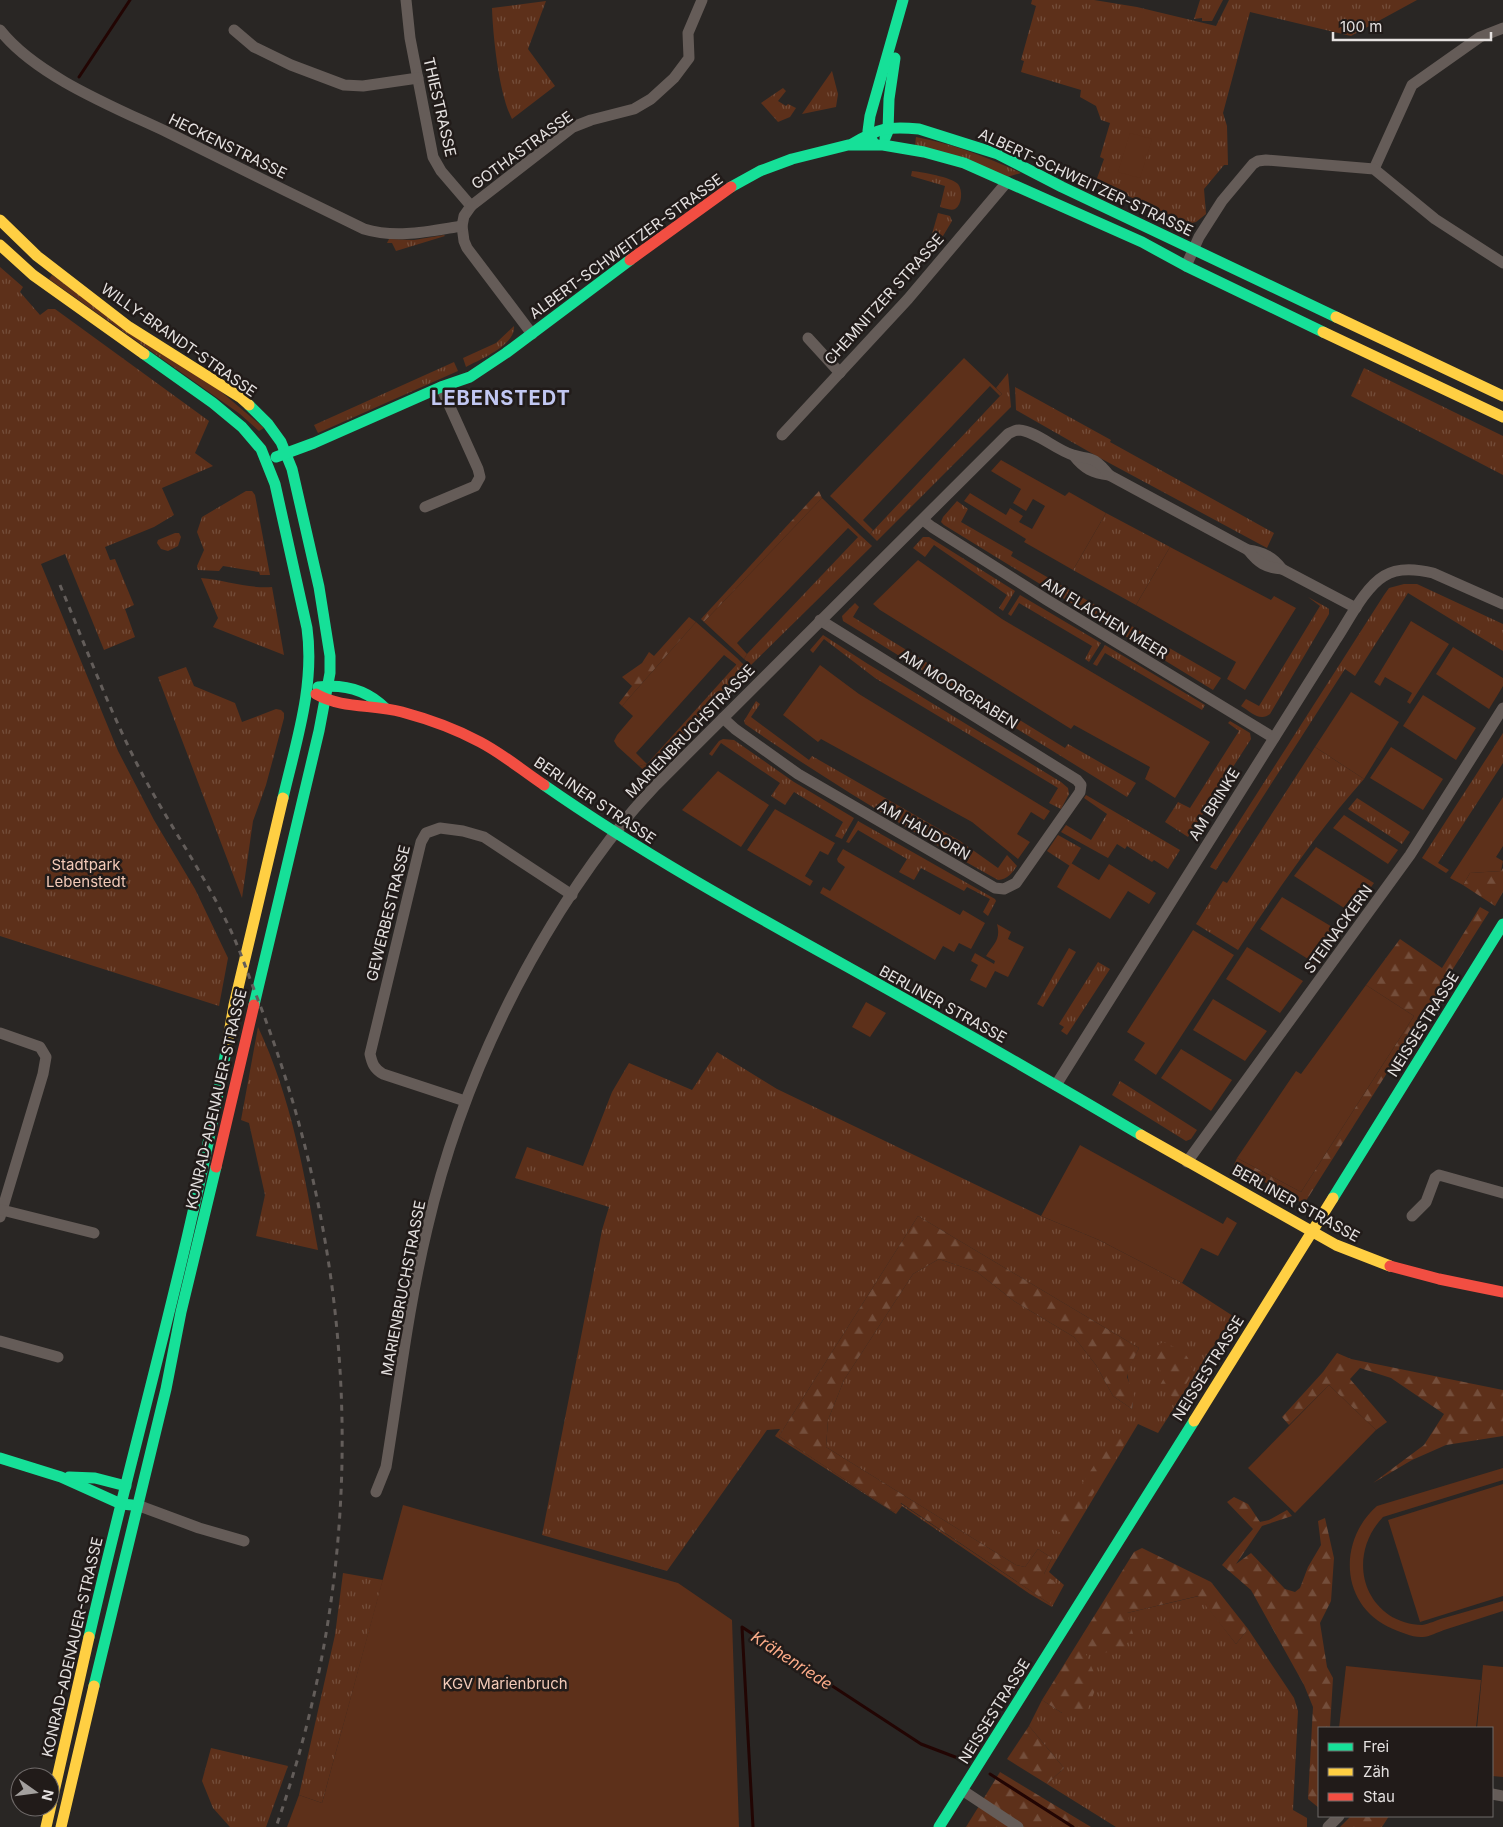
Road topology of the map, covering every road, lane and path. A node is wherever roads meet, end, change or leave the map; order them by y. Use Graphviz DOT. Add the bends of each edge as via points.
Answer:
graph roads {
  1 [pos="406,0"];
  2 [pos="702,0"];
  3 [pos="903,2"];
  4 [pos="1503,28"];
  5 [pos="0,30"];
  6 [pos="234,30"];
  7 [pos="418,78"];
  8 [pos="888,128"];
  9 [pos="869,134"];
  10 [pos="852,144"];
  11 [pos="877,146"];
  12 [pos="1374,169"];
  13 [pos="1038,175"];
  14 [pos="1007,182"];
  15 [pos="471,206"];
  16 [pos="0,220"];
  17 [pos="462,226"];
  18 [pos="0,245"];
  19 [pos="1194,249"];
  20 [pos="1503,263"];
  21 [pos="1186,266"];
  22 [pos="532,334"];
  23 [pos="808,338"];
  24 [pos="840,373"];
  25 [pos="441,387"];
  26 [pos="1503,396"];
  27 [pos="1503,417"];
  28 [pos="782,435"];
  29 [pos="286,453"];
  30 [pos="267,460"];
  31 [pos="425,508"];
  32 [pos="923,520"];
  33 [pos="1503,604"];
  34 [pos="1356,608"];
  35 [pos="820,620"];
  36 [pos="328,685"];
  37 [pos="308,690"];
  38 [pos="326,700"];
  39 [pos="385,708"];
  40 [pos="1503,708"];
  41 [pos="723,718"];
  42 [pos="1274,738"];
  43 [pos="1081,785"];
  44 [pos="615,832"];
  45 [pos="572,895"];
  46 [pos="1503,924"];
  47 [pos="0,1034"];
  48 [pos="1056,1085"];
  49 [pos="465,1100"];
  50 [pos="1188,1162"];
  51 [pos="4,1190"];
  52 [pos="1503,1193"];
  53 [pos="1,1213"];
  54 [pos="1412,1216"];
  55 [pos="1312,1232"];
  56 [pos="94,1233"];
  57 [pos="1503,1292"];
  58 [pos="0,1341"];
  59 [pos="58,1357"];
  60 [pos="0,1458"];
  61 [pos="61,1477"];
  62 [pos="126,1486"];
  63 [pos="376,1492"];
  64 [pos="121,1504"];
  65 [pos="137,1505"];
  66 [pos="244,1541"];
  67 [pos="962,1790"];
  68 [pos="1339,1817"];
  69 [pos="46,1827"];
  70 [pos="61,1827"];
  71 [pos="939,1827"];
  72 [pos="1018,1827"];
  73 [pos="1328,1827"];
  1 -- 7 [label="street, THIESTRASSE"];
  2 -- 15 [label="street, GOTHASTRASSE" via="688,32 689,58 674,78 634,109 573,128"];
  3 -- 8 [label="street" via="890,87"];
  3 -- 9 [label="street" via="875,97"];
  4 -- 12 [label="street" via="1480,37 1412,84"];
  5 -- 17 [label="street, HECKENSTRASSE" via="31,60 65,81 364,229 394,234"];
  6 -- 7 [label="street" via="254,47 290,65 344,85 363,86"];
  7 -- 15 [label="street, THIESTRASSE" via="435,161"];
  8 -- 9 [label="street, ALBERT-SCHWEITZER-STRASSE"];
  8 -- 11 [label="street"];
  8 -- 13 [label="street, ALBERT-SCHWEITZER-STRASSE" via="912,128 946,136 998,154"];
  9 -- 10 [label="street, ALBERT-SCHWEITZER-STRASSE"];
  9 -- 11 [label="street"];
  10 -- 11 [label="street, ALBERT-SCHWEITZER-STRASSE"];
  10 -- 22 [label="street, ALBERT-SCHWEITZER-STRASSE" via="786,160 732,185"];
  11 -- 14 [label="street, ALBERT-SCHWEITZER-STRASSE" via="935,154"];
  12 -- 19 [label="street" via="1258,161 1222,201"];
  12 -- 20 [label="street" via="1435,219"];
  13 -- 14 [label="street" via="1022,176"];
  13 -- 19 [label="street, ALBERT-SCHWEITZER-STRASSE"];
  14 -- 21 [label="street, ALBERT-SCHWEITZER-STRASSE" via="1142,242"];
  14 -- 24 [label="street, CHEMNITZER STRASSE"];
  15 -- 17 [label="street"];
  16 -- 29 [label="street, WILLY-BRANDT-STRASSE" via="37,256 129,327 240,397 270,428"];
  17 -- 22 [label="street" via="464,241 474,258"];
  18 -- 30 [label="street" via="34,275 235,420 252,437"];
  19 -- 21 [label="street, ALBERT-SCHWEITZER-STRASSE"];
  19 -- 26 [label="street, ALBERT-SCHWEITZER-STRASSE"];
  21 -- 27 [label="street, ALBERT-SCHWEITZER-STRASSE"];
  22 -- 25 [label="street, ALBERT-SCHWEITZER-STRASSE" via="482,368"];
  23 -- 24 [label="street"];
  24 -- 28 [label="street, CHEMNITZER STRASSE"];
  25 -- 29 [label="street, ALBERT-SCHWEITZER-STRASSE"];
  25 -- 31 [label="street" via="480,477 475,486"];
  29 -- 30 [label="street, ALBERT-SCHWEITZER-STRASSE"];
  29 -- 36 [label="street, KONRAD-ADENAUER-STRASSE" via="319,587 330,656"];
  30 -- 37 [label="street, KONRAD-ADENAUER-STRASSE" via="307,628 310,649"];
  32 -- 34 [label="street, MARIENBRUCHSTRASSE" via="1008,434 1019,430 1074,456 1088,470 1109,475 1248,550 1259,563 1282,569"];
  32 -- 35 [label="street, MARIENBRUCHSTRASSE"];
  32 -- 42 [label="street, AM FLACHEN MEER" via="1047,600"];
  33 -- 34 [label="street, AM BRINKE" via="1433,573 1401,570 1384,576"];
  34 -- 42 [label="street, AM BRINKE"];
  35 -- 41 [label="street, MARIENBRUCHSTRASSE"];
  35 -- 43 [label="street, AM MOORGRABEN"];
  36 -- 37 [label="street"];
  36 -- 38 [label="street, KONRAD-ADENAUER-STRASSE"];
  36 -- 39 [label="street, BERLINER STRASSE" via="372,697"];
  37 -- 38 [label="street"];
  37 -- 62 [label="street, KONRAD-ADENAUER-STRASSE" via="238,986 213,1125"];
  38 -- 39 [label="street, BERLINER STRASSE"];
  38 -- 65 [label="street, KONRAD-ADENAUER-STRASSE"];
  39 -- 44 [label="street, BERLINER STRASSE" via="440,724 480,742"];
  40 -- 50 [label="street, STEINACKERN" via="1410,856"];
  41 -- 43 [label="street, AM HAUDORN" via="798,774 995,888 1004,889 1016,883 1080,792"];
  41 -- 44 [label="street, MARIENBRUCHSTRASSE" via="656,785"];
  42 -- 48 [label="street, AM BRINKE"];
  44 -- 45 [label="street, MARIENBRUCHSTRASSE"];
  44 -- 48 [label="street, BERLINER STRASSE" via="717,894"];
  45 -- 49 [label="street, MARIENBRUCHSTRASSE" via="554,920 506,1008"];
  45 -- 49 [label="street, GEWERBESTRASSE" via="484,837 440,828 426,834 421,842 370,1054 376,1070 383,1074"];
  46 -- 55 [label="street, NEISSESTRASSE"];
  47 -- 51 [label="street" via="40,1047 46,1063"];
  48 -- 50 [label="street, BERLINER STRASSE"];
  49 -- 63 [label="street, MARIENBRUCHSTRASSE" via="427,1229 386,1467"];
  50 -- 55 [label="street, BERLINER STRASSE"];
  51 -- 53 [label="street"];
  52 -- 54 [label="street" via="1439,1175 1426,1202"];
  53 -- 56 [label="street"];
  55 -- 57 [label="street, BERLINER STRASSE" via="1389,1266"];
  55 -- 67 [label="street, NEISSESTRASSE"];
  58 -- 59 [label="street"];
  60 -- 61 [label="street"];
  61 -- 62 [label="street" via="95,1478"];
  61 -- 64 [label="street"];
  62 -- 64 [label="street, KONRAD-ADENAUER-STRASSE"];
  62 -- 65 [label="street"];
  64 -- 65 [label="street"];
  64 -- 69 [label="street, KONRAD-ADENAUER-STRASSE"];
  65 -- 66 [label="street"];
  65 -- 70 [label="street, KONRAD-ADENAUER-STRASSE"];
  67 -- 71 [label="street, NEISSESTRASSE"];
  67 -- 72 [label="street"];
  68 -- 73 [label="street"];
}
